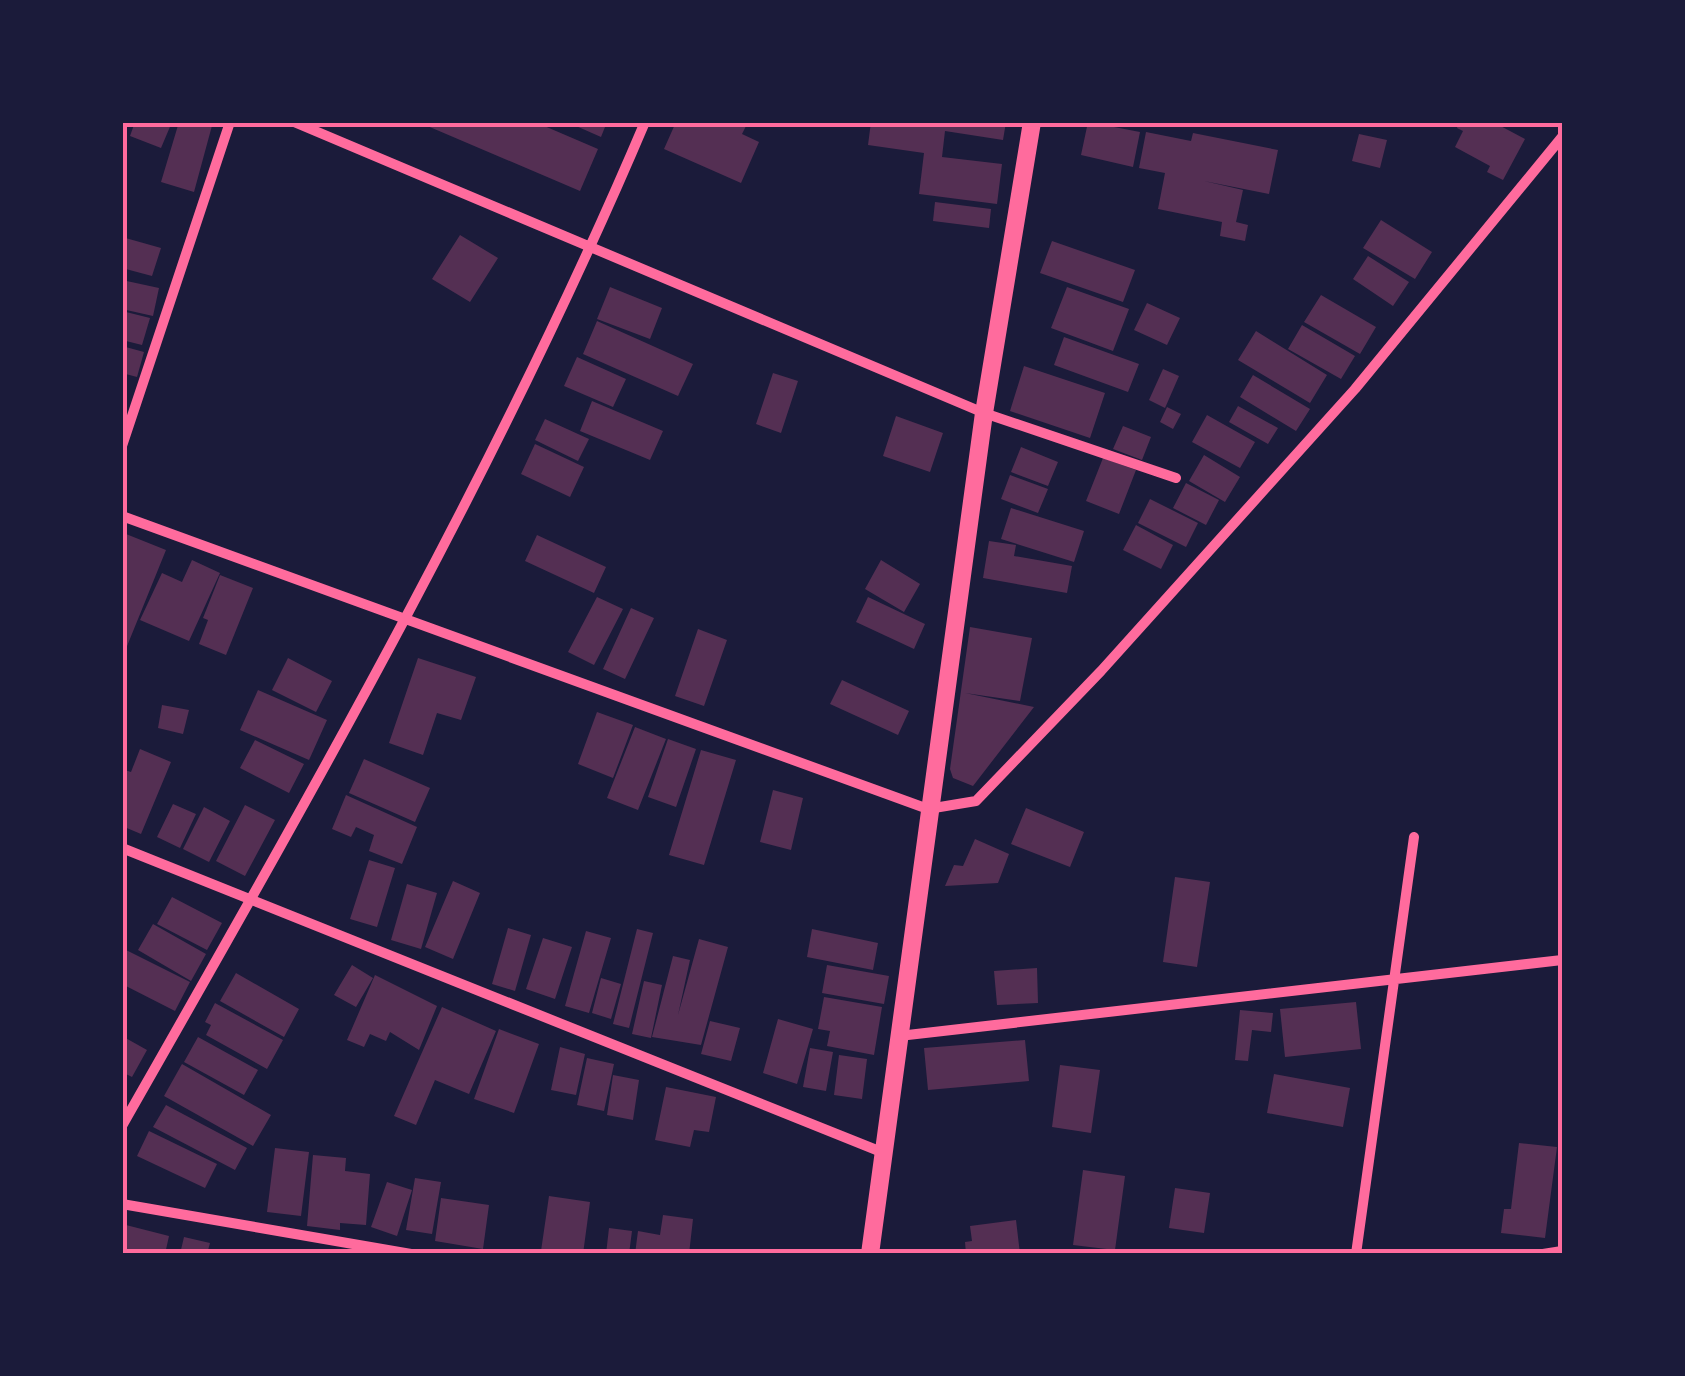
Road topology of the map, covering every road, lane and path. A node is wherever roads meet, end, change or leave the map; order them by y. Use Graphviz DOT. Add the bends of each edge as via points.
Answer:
graph roads {
  1 [pos="230,122"];
  2 [pos="294,122"];
  3 [pos="646,122"];
  4 [pos="1032,122"];
  5 [pos="1562,136"];
  6 [pos="591,250"];
  7 [pos="984,413"];
  8 [pos="122,446"];
  9 [pos="1176,478"];
  10 [pos="122,516"];
  11 [pos="402,620"];
  12 [pos="928,809"];
  13 [pos="1414,838"];
  14 [pos="122,848"];
  15 [pos="252,898"];
  16 [pos="1562,960"];
  17 [pos="1395,980"];
  18 [pos="899,1036"];
  19 [pos="122,1126"];
  20 [pos="884,1153"];
  21 [pos="122,1204"];
  22 [pos="1562,1251"];
  23 [pos="411,1254"];
  24 [pos="870,1254"];
  25 [pos="1356,1254"];
  26 [pos="1543,1254"];
  1 -- 8 [label="street"];
  2 -- 6 [label="street"];
  3 -- 6 [label="street"];
  4 -- 7 [label="street"];
  5 -- 12 [label="street" via="1355,388 1029,747 976,801"];
  6 -- 7 [label="street"];
  6 -- 11 [label="street"];
  7 -- 9 [label="street"];
  7 -- 12 [label="street"];
  10 -- 11 [label="street"];
  11 -- 12 [label="street"];
  11 -- 15 [label="street"];
  12 -- 18 [label="street"];
  13 -- 17 [label="street"];
  14 -- 15 [label="street"];
  15 -- 19 [label="street"];
  15 -- 20 [label="street"];
  16 -- 17 [label="street"];
  17 -- 18 [label="street"];
  17 -- 25 [label="street"];
  18 -- 20 [label="street"];
  20 -- 24 [label="street"];
  21 -- 23 [label="street"];
  22 -- 26 [label="street"];
}
